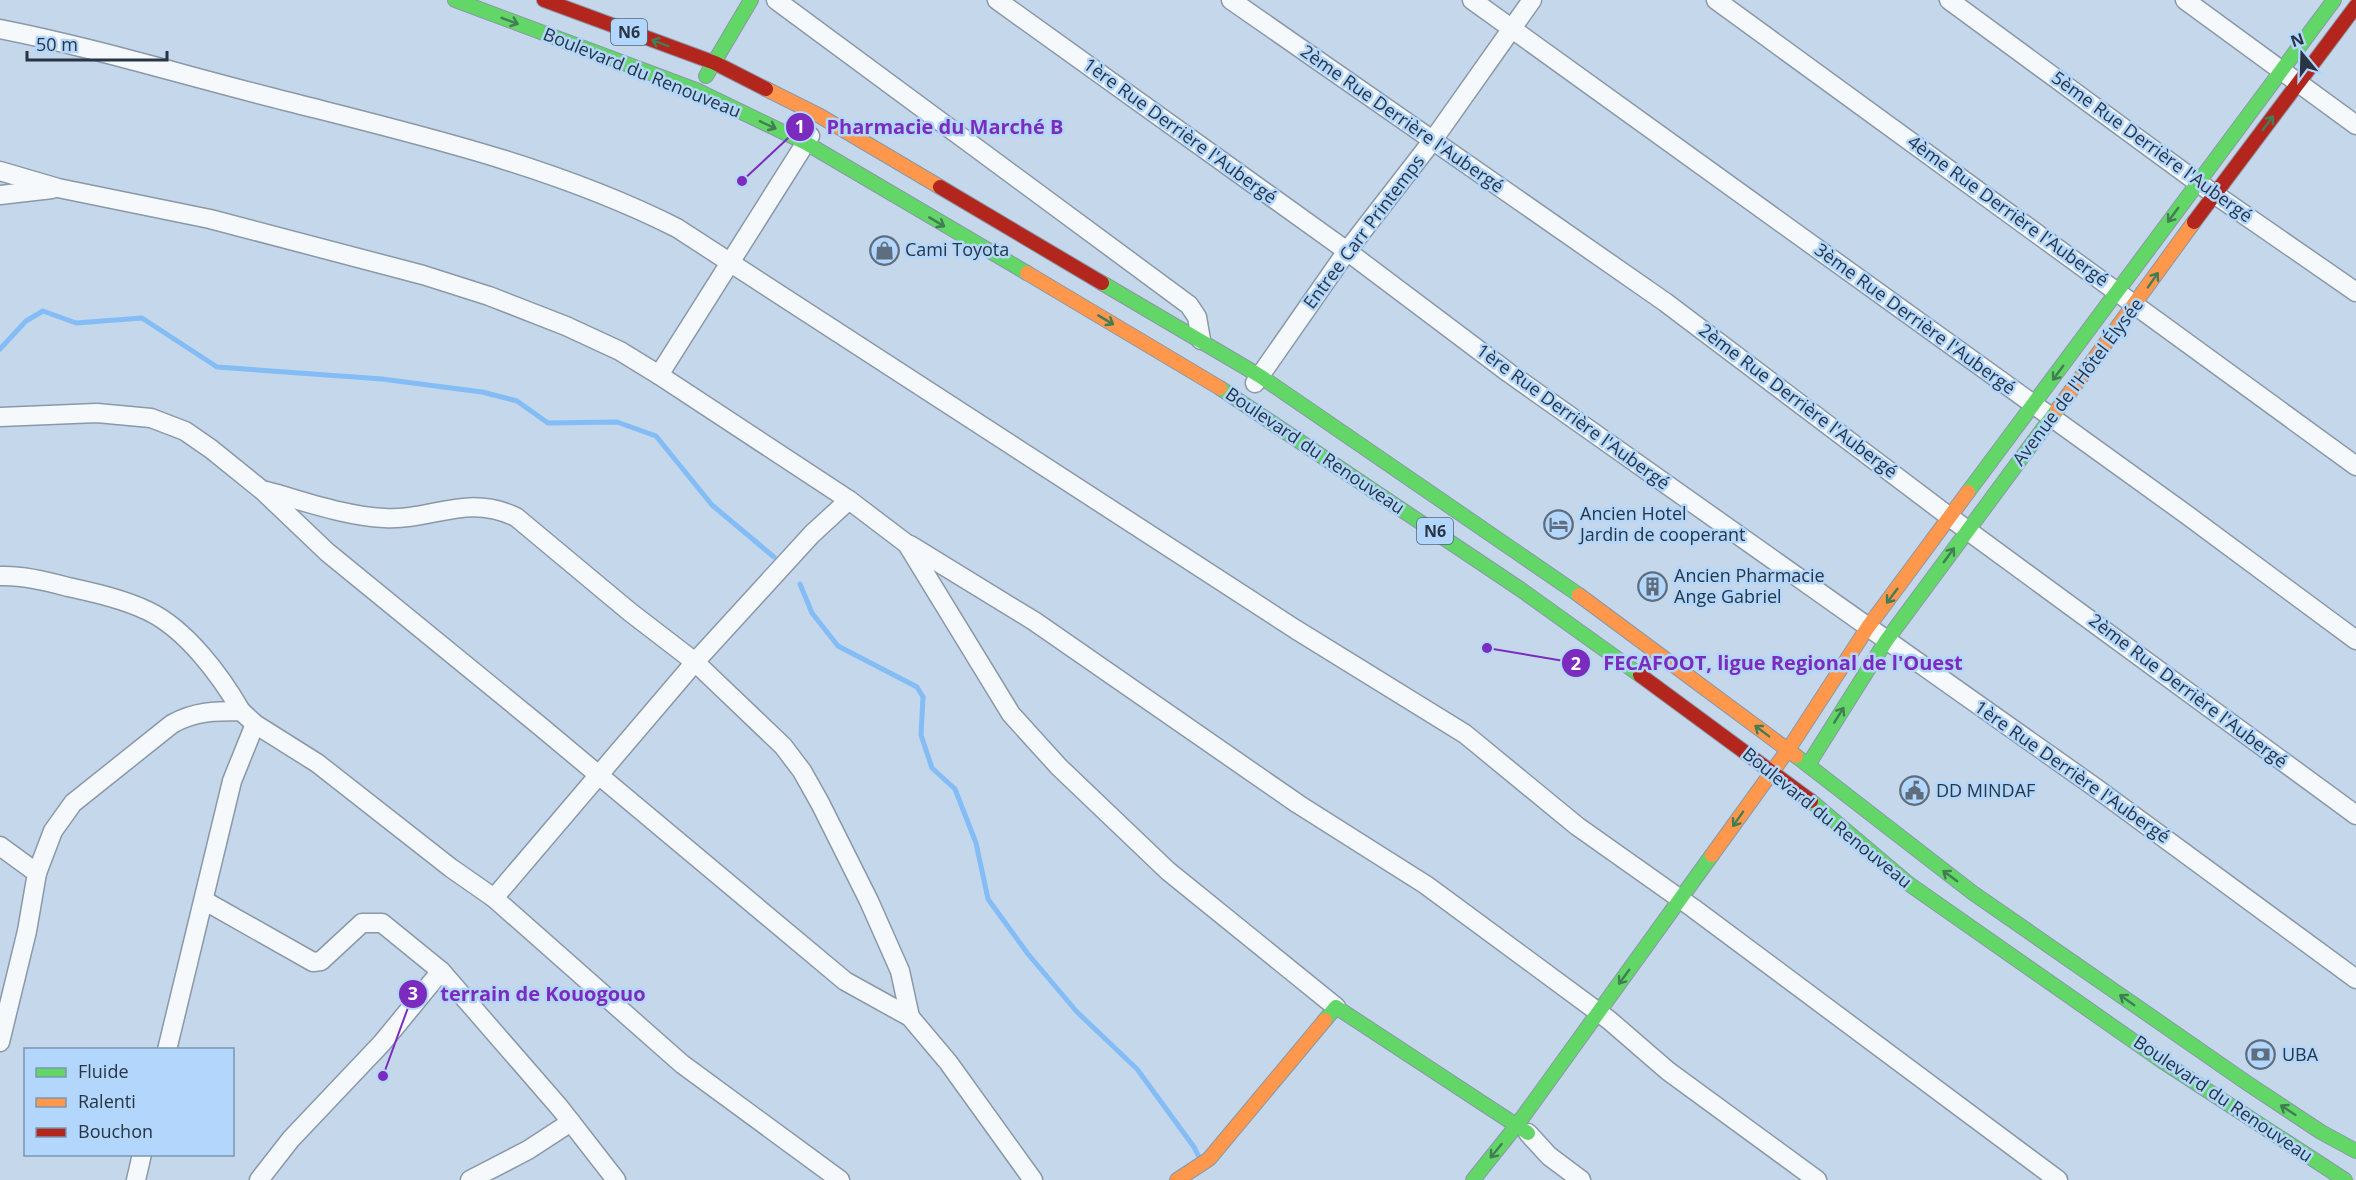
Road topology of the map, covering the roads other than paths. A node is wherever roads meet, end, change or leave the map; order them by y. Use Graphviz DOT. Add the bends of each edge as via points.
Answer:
graph roads {
  1 [pos="455,0"];
  2 [pos="544,0"];
  3 [pos="751,0"];
  4 [pos="776,0"];
  5 [pos="997,0"];
  6 [pos="1231,0"];
  7 [pos="1472,0"];
  8 [pos="1532,0"];
  9 [pos="1716,0"];
  10 [pos="1949,0"];
  11 [pos="2185,0"];
  12 [pos="2334,0"];
  13 [pos="2356,6"];
  14 [pos="1511,28"];
  15 [pos="0,29"];
  16 [pos="715,63"];
  17 [pos="2281,71"];
  18 [pos="2298,84"];
  19 [pos="696,90"];
  20 [pos="820,116"];
  21 [pos="2356,125"];
  22 [pos="1433,140"];
  23 [pos="806,143"];
  24 [pos="0,171"];
  25 [pos="2197,182"];
  26 [pos="58,188"];
  27 [pos="2214,194"];
  28 [pos="0,195"];
  29 [pos="1347,251"];
  30 [pos="729,263"];
  31 [pos="2119,291"];
  32 [pos="2356,292"];
  33 [pos="2136,304"];
  34 [pos="1201,340"];
  35 [pos="659,375"];
  36 [pos="1260,376"];
  37 [pos="1243,401"];
  38 [pos="2035,405"];
  39 [pos="0,417"];
  40 [pos="2052,417"];
  41 [pos="2356,466"];
  42 [pos="264,491"];
  43 [pos="849,500"];
  44 [pos="1951,518"];
  45 [pos="1967,530"];
  46 [pos="908,544"];
  47 [pos="0,576"];
  48 [pos="1564,583"];
  49 [pos="1544,607"];
  50 [pos="1868,627"];
  51 [pos="2356,640"];
  52 [pos="1886,641"];
  53 [pos="695,662"];
  54 [pos="242,711"];
  55 [pos="255,724"];
  56 [pos="1788,750"];
  57 [pos="1808,765"];
  58 [pos="1772,771"];
  59 [pos="599,775"];
  60 [pos="1784,786"];
  61 [pos="2356,815"];
  62 [pos="0,846"];
  63 [pos="37,873"];
  64 [pos="1973,892"];
  65 [pos="494,898"];
  66 [pos="205,901"];
  67 [pos="1690,906"];
  68 [pos="1956,917"];
  69 [pos="1651,964"];
  70 [pos="441,971"];
  71 [pos="2356,978"];
  72 [pos="1336,1007"];
  73 [pos="1604,1016"];
  74 [pos="910,1017"];
  75 [pos="0,1038"];
  76 [pos="168,1048"];
  77 [pos="571,1122"];
  78 [pos="2321,1132"];
  79 [pos="1522,1134"];
  80 [pos="2356,1151"];
  81 [pos="2305,1155"];
  82 [pos="142,1156"];
  83 [pos="136,1180"];
  84 [pos="259,1180"];
  85 [pos="470,1180"];
  86 [pos="616,1180"];
  87 [pos="840,1180"];
  88 [pos="1033,1180"];
  89 [pos="1177,1180"];
  90 [pos="1473,1180"];
  91 [pos="1581,1180"];
  92 [pos="1817,1180"];
  93 [pos="2058,1180"];
  94 [pos="2345,1180"];
  1 -- 19 [label="main road, Boulevard du Renouveau / N6, one-way"];
  16 -- 2 [label="main road, N6, one-way"];
  3 -- 16 [label="main road"];
  4 -- 34 [label="street" via="1189,305 1197,317"];
  5 -- 29 [label="street, 1ère Rue Derrière l'Aubergé"];
  6 -- 22 [label="street, 2ème Rue Derrière l'Aubergé"];
  7 -- 14 [label="street, 3ème Rue Derrière l'Aubergé"];
  8 -- 14 [label="street, Entree Carr Printemps"];
  9 -- 31 [label="street, 4ème Rue Derrière l'Aubergé"];
  10 -- 25 [label="street, 5ème Rue Derrière l'Aubergé"];
  11 -- 17 [label="street"];
  12 -- 17 [label="main road, Avenue de l'Hôtel Élysée"];
  13 -- 18 [label="main road, Avenue de l'Hôtel Élysée"];
  14 -- 22 [label="street, Entree Carr Printemps"];
  14 -- 38 [label="street, 3ème Rue Derrière l'Aubergé"];
  15 -- 30 [label="street" via="515,163 645,212"];
  16 -- 19 [label="main road"];
  16 -- 20 [label="main road, Boulevard du Renouveau / N6"];
  17 -- 18 [label="street"];
  17 -- 25 [label="main road, Avenue de l'Hôtel Élysée"];
  18 -- 21 [label="street"];
  27 -- 18 [label="main road, Avenue de l'Hôtel Élysée, one-way"];
  19 -- 23 [label="main road, Boulevard du Renouveau / N6, one-way"];
  20 -- 23 [label="street"];
  20 -- 34 [label="main road, Boulevard du Renouveau / N6"];
  22 -- 29 [label="street, Entree Carr Printemps"];
  22 -- 44 [label="street, 2ème Rue Derrière l'Aubergé" via="1665,302"];
  23 -- 30 [label="street"];
  23 -- 37 [label="main road, Boulevard du Renouveau / N6, one-way"];
  24 -- 26 [label="street"];
  25 -- 27 [label="street, 5ème Rue Derrière l'Aubergé"];
  25 -- 31 [label="main road, Avenue de l'Hôtel Élysée, one-way"];
  26 -- 28 [label="street"];
  26 -- 35 [label="street" via="210,219 489,296 620,351"];
  27 -- 32 [label="street, 5ème Rue Derrière l'Aubergé"];
  33 -- 27 [label="main road, Avenue de l'Hôtel Élysée, one-way"];
  29 -- 36 [label="street, Entree Carr Printemps"];
  29 -- 50 [label="street, 1ère Rue Derrière l'Aubergé" via="1509,373"];
  30 -- 35 [label="street"];
  30 -- 67 [label="street" via="1455,728 1576,826"];
  31 -- 33 [label="street, 4ème Rue Derrière l'Aubergé"];
  31 -- 38 [label="main road, Avenue de l'Hôtel Élysée, one-way"];
  33 -- 40 [label="main road, Avenue de l'Hôtel Élysée"];
  33 -- 41 [label="street, 4ème Rue Derrière l'Aubergé"];
  34 -- 36 [label="main road, Boulevard du Renouveau / N6"];
  35 -- 43 [label="street"];
  36 -- 37 [label="street, Entree Carr Printemps"];
  36 -- 48 [label="main road, Boulevard du Renouveau / N6"];
  37 -- 49 [label="main road, Boulevard du Renouveau / N6"];
  38 -- 40 [label="street, 3ème Rue Derrière l'Aubergé"];
  38 -- 44 [label="main road, Avenue de l'Hôtel Élysée"];
  39 -- 42 [label="street" via="97,412 151,418 185,431"];
  40 -- 45 [label="main road, Avenue de l'Hôtel Élysée"];
  40 -- 51 [label="street, 3ème Rue Derrière l'Aubergé"];
  42 -- 53 [label="street" via="382,518 448,508 499,509 516,517"];
  42 -- 59 [label="street" via="327,552"];
  43 -- 46 [label="street"];
  43 -- 53 [label="street" via="812,534"];
  44 -- 45 [label="street, 2ème Rue Derrière l'Aubergé"];
  44 -- 50 [label="main road, Avenue de l'Hôtel Élysée, one-way"];
  52 -- 45 [label="main road, Avenue de l'Hôtel Élysée, one-way"];
  45 -- 61 [label="street, 2ème Rue Derrière l'Aubergé"];
  46 -- 72 [label="street" via="1011,714 1059,767 1168,872"];
  46 -- 73 [label="street" via="1034,621 1298,804 1426,885"];
  47 -- 54 [label="street" via="43,580 110,597 149,612 177,632 222,678"];
  48 -- 49 [label="main road"];
  56 -- 48 [label="main road, Boulevard du Renouveau / N6, one-way"];
  49 -- 58 [label="main road, Boulevard du Renouveau / N6"];
  50 -- 52 [label="street, 1ère Rue Derrière l'Aubergé"];
  50 -- 56 [label="main road, Avenue de l'Hôtel Élysée"];
  57 -- 52 [label="main road, Avenue de l'Hôtel Élysée, one-way"];
  52 -- 71 [label="street, 1ère Rue Derrière l'Aubergé"];
  53 -- 59 [label="street"];
  53 -- 74 [label="street" via="783,746 802,771 870,901 900,971"];
  54 -- 55 [label="street"];
  54 -- 63 [label="street" via="187,715 102,778 73,802 53,831"];
  55 -- 65 [label="street" via="317,763"];
  55 -- 66 [label="street" via="232,781"];
  56 -- 57 [label="main road, Boulevard du Renouveau / N6"];
  56 -- 58 [label="main road, Avenue de l'Hôtel Élysée"];
  57 -- 60 [label="main road"];
  64 -- 57 [label="main road, Boulevard du Renouveau / N6, one-way"];
  58 -- 60 [label="main road, Boulevard du Renouveau / N6"];
  58 -- 67 [label="main road, Avenue de l'Hôtel Élysée, one-way"];
  59 -- 65 [label="street"];
  59 -- 74 [label="street" via="845,981"];
  60 -- 68 [label="main road, Boulevard du Renouveau / N6"];
  62 -- 63 [label="street"];
  63 -- 75 [label="street"];
  64 -- 68 [label="main road"];
  78 -- 64 [label="main road, Boulevard du Renouveau / N6, one-way"];
  65 -- 87 [label="street" via="682,1064"];
  66 -- 70 [label="street" via="313,962 321,961 362,923 382,923"];
  66 -- 76 [label="street"];
  67 -- 73 [label="main road, Avenue de l'Hôtel Élysée, one-way"];
  67 -- 93 [label="street"];
  68 -- 81 [label="main road, Boulevard du Renouveau / N6"];
  69 -- 73 [label="main road"];
  70 -- 77 [label="street"];
  70 -- 84 [label="street"];
  72 -- 79 [label="main road"];
  72 -- 89 [label="main road" via="1209,1159"];
  73 -- 79 [label="main road"];
  73 -- 92 [label="street" via="1668,1071"];
  74 -- 88 [label="street" via="948,1062"];
  77 -- 85 [label="street"];
  77 -- 86 [label="street"];
  78 -- 80 [label="main road, Boulevard du Renouveau / N6"];
  78 -- 81 [label="main road"];
  79 -- 90 [label="main road, one-way"];
  79 -- 91 [label="street"];
  81 -- 94 [label="main road, Boulevard du Renouveau / N6"];
  82 -- 83 [label="street"];
}
